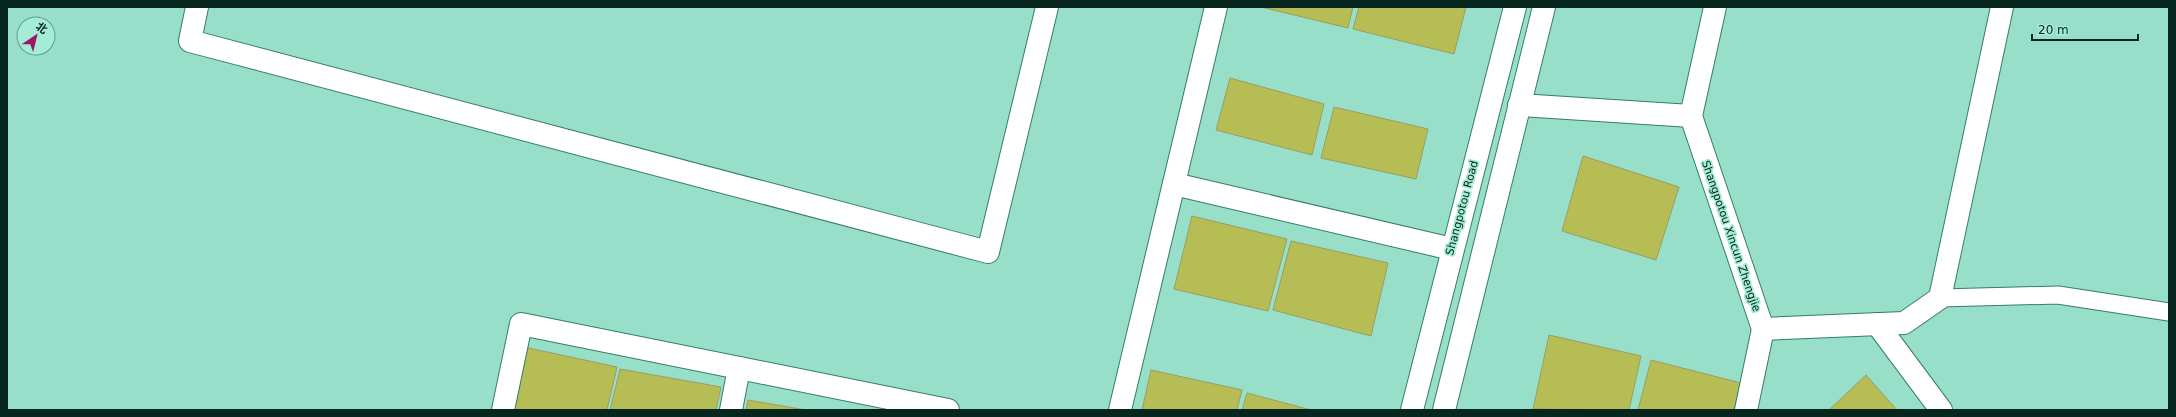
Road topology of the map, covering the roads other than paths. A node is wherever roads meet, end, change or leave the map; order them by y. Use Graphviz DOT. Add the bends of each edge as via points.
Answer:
graph roads {
  1 [pos="197,7"];
  2 [pos="1047,7"];
  3 [pos="1216,7"];
  4 [pos="1515,7"];
  5 [pos="1544,7"];
  6 [pos="1715,7"];
  7 [pos="2002,7"];
  8 [pos="1520,105"];
  9 [pos="1691,116"];
  10 [pos="1174,184"];
  11 [pos="1452,249"];
  12 [pos="1940,298"];
  13 [pos="2169,312"];
  14 [pos="1878,324"];
  15 [pos="1762,329"];
  16 [pos="739,368"];
  17 [pos="503,410"];
  18 [pos="731,410"];
  19 [pos="948,410"];
  20 [pos="1120,410"];
  21 [pos="1412,410"];
  22 [pos="1444,410"];
  23 [pos="1746,410"];
  24 [pos="1941,410"];
  1 -- 2 [label="street" via="190,41 988,252"];
  3 -- 10 [label="street"];
  4 -- 11 [label="street, Shangpotou Road"];
  5 -- 8 [label="street"];
  6 -- 9 [label="street"];
  7 -- 12 [label="street"];
  8 -- 9 [label="street"];
  8 -- 22 [label="street"];
  9 -- 15 [label="street, Shangpotou Xincun Zhengjie"];
  10 -- 11 [label="street"];
  10 -- 20 [label="street"];
  11 -- 21 [label="street, Shangpotou Road"];
  12 -- 13 [label="lane" via="2058,295"];
  12 -- 14 [label="street" via="1904,323"];
  14 -- 15 [label="street"];
  14 -- 24 [label="street"];
  15 -- 23 [label="street"];
  16 -- 17 [label="street" via="521,324"];
  16 -- 18 [label="street"];
  16 -- 19 [label="street"];
}
